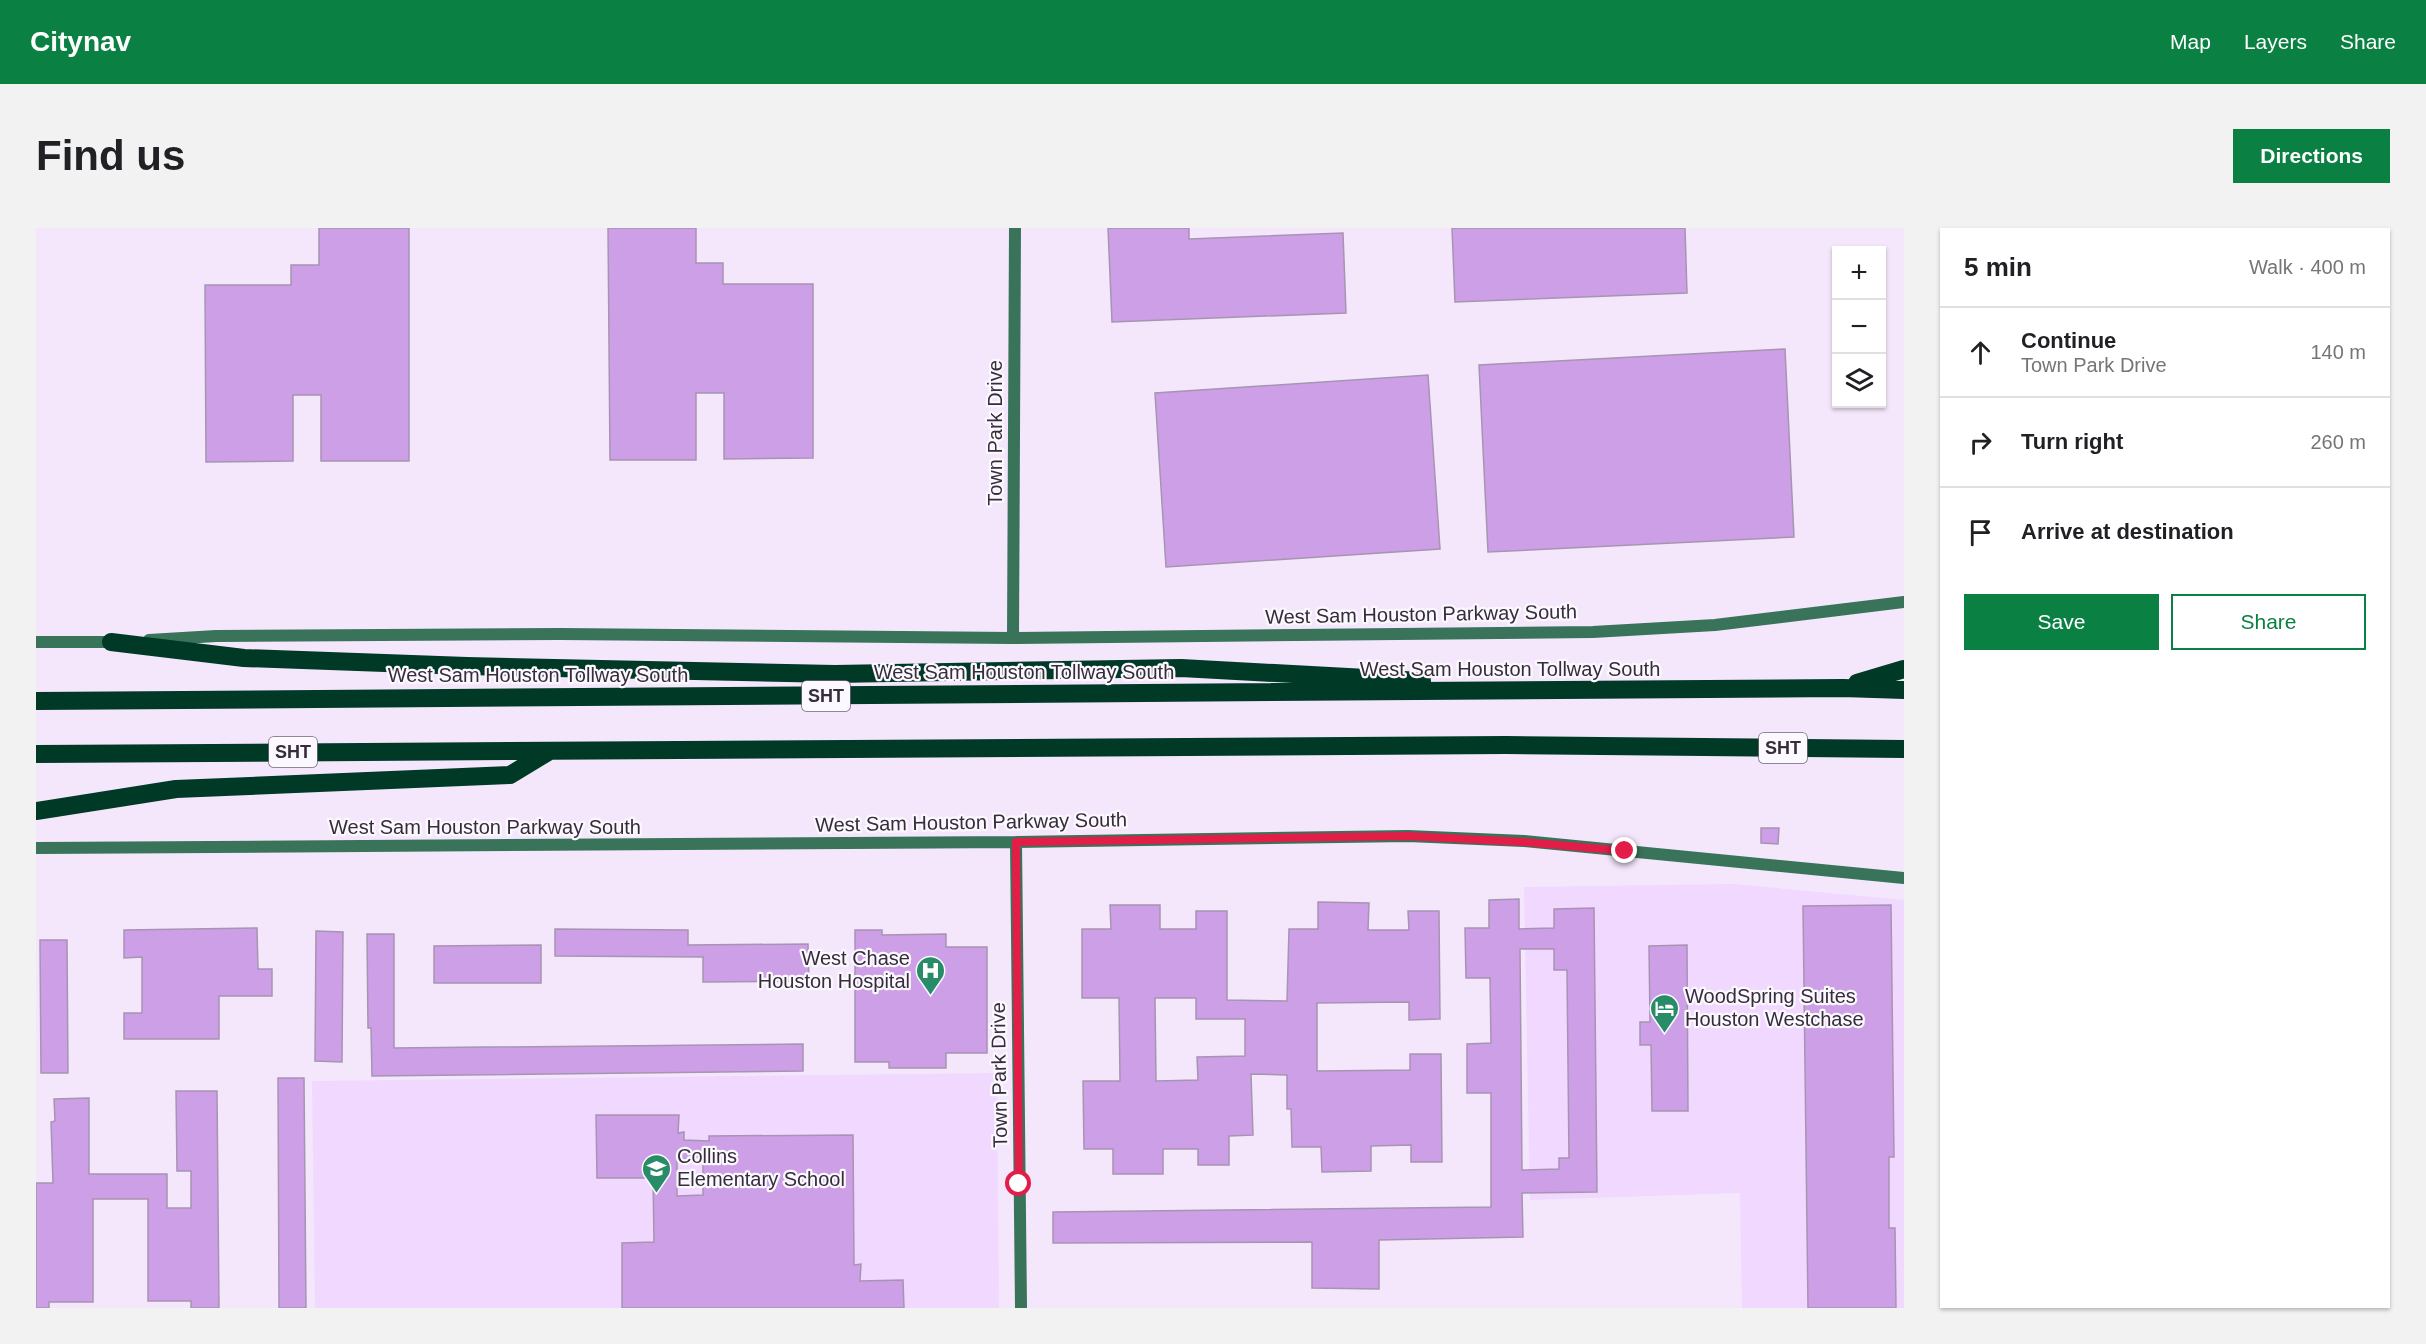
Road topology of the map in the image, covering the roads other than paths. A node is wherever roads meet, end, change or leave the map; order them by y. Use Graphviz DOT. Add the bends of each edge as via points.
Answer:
graph roads {
  1 [pos="1015,228"];
  2 [pos="1904,602"];
  3 [pos="1013,638"];
  4 [pos="36,642"];
  5 [pos="111,642"];
  6 [pos="1904,669"];
  7 [pos="1843,688"];
  8 [pos="1904,690"];
  9 [pos="1616,691"];
  10 [pos="36,701"];
  11 [pos="550,751"];
  12 [pos="1903,751"];
  13 [pos="36,754"];
  14 [pos="36,811"];
  15 [pos="1016,842"];
  16 [pos="36,849"];
  17 [pos="1904,878"];
  18 [pos="1021,1308"];
  1 -- 3 [label="main road, Town Park Drive"];
  2 -- 3 [label="main road, West Sam Houston Parkway South" via="1703,626 1604,632"];
  3 -- 5 [label="main road, West Sam Houston Parkway South" via="548,634 216,636"];
  4 -- 5 [label="main road, West Sam Houston Parkway South"];
  5 -- 9 [label="highway" via="244,658 836,674 1181,668"];
  6 -- 7 [label="highway"];
  7 -- 8 [label="highway, West Sam Houston Tollway South / SHT"];
  7 -- 9 [label="highway, West Sam Houston Tollway South / SHT"];
  9 -- 10 [label="highway, West Sam Houston Tollway South / SHT"];
  11 -- 12 [label="highway, SHT" via="1494,745"];
  11 -- 13 [label="highway, SHT"];
  11 -- 14 [label="highway" via="510,775 176,789"];
  15 -- 16 [label="main road, West Sam Houston Parkway South"];
  15 -- 17 [label="main road, West Sam Houston Parkway South" via="1348,836 1466,838"];
  15 -- 18 [label="main road, Town Park Drive"];
}
